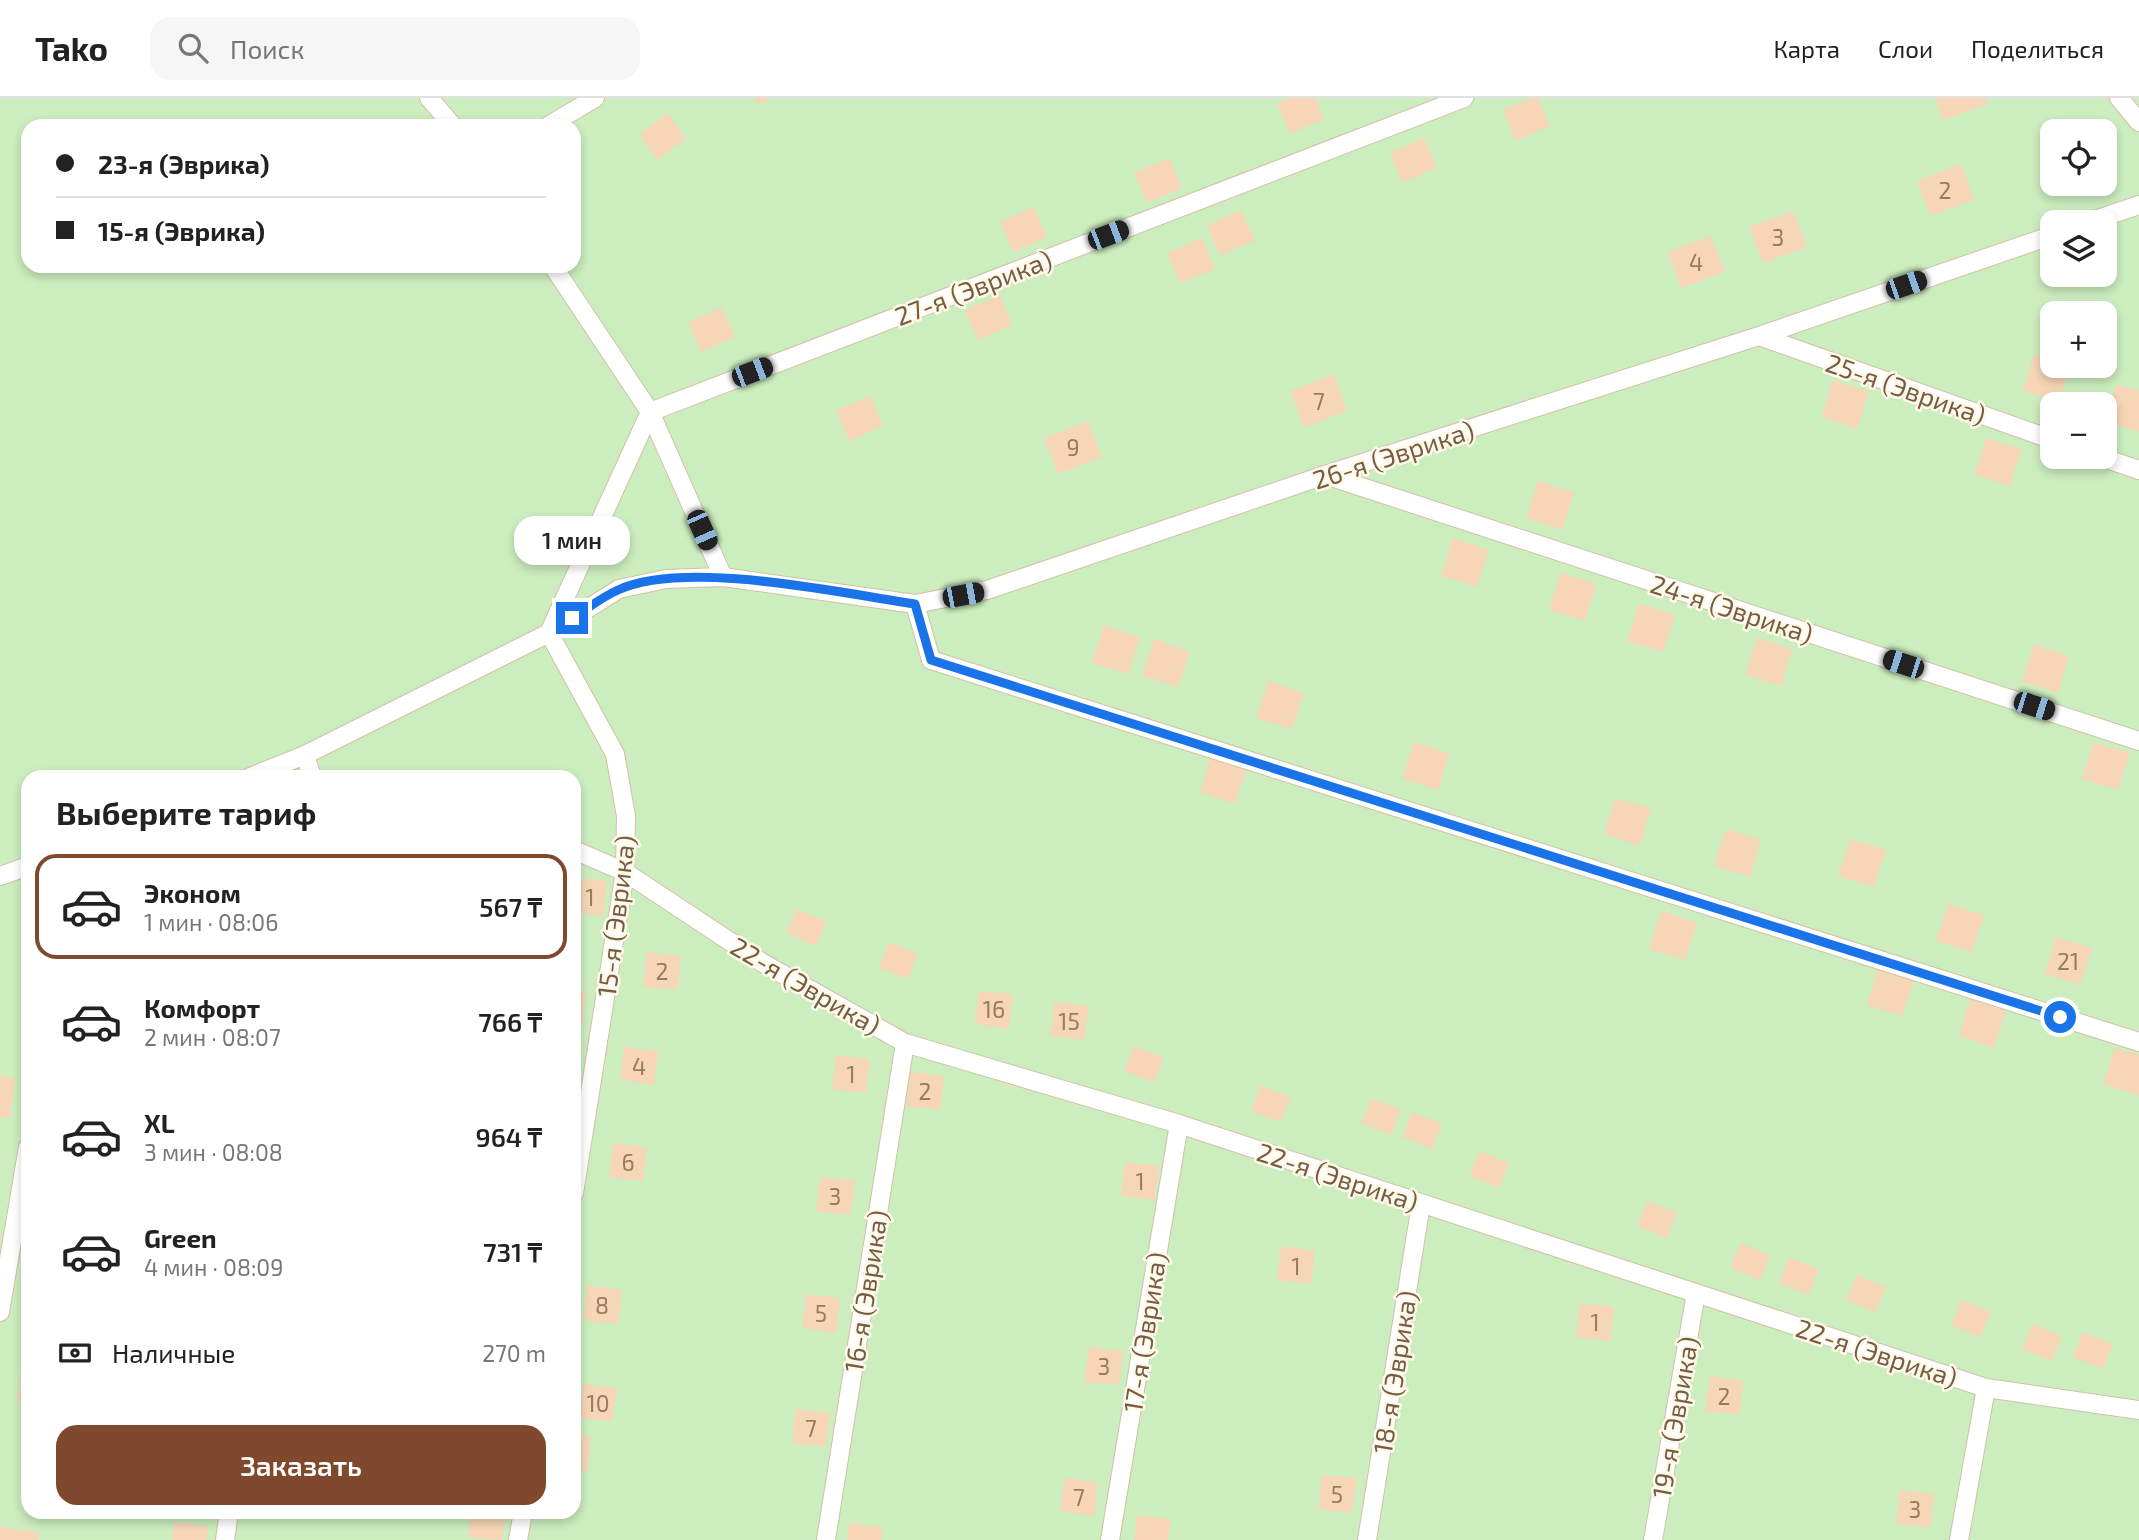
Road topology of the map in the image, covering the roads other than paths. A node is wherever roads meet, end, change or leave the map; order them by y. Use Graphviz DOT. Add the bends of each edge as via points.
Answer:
graph roads {
  1 [pos="429,98"];
  2 [pos="595,98"];
  3 [pos="1464,98"];
  4 [pos="2119,98"];
  5 [pos="447,119"];
  6 [pos="560,119"];
  7 [pos="2139,122"];
  8 [pos="2139,205"];
  9 [pos="2117,212"];
  10 [pos="2040,239"];
  11 [pos="558,273"];
  12 [pos="1759,336"];
  13 [pos="650,412"];
  14 [pos="2040,435"];
  15 [pos="2117,462"];
  16 [pos="2139,470"];
  17 [pos="1325,475"];
  18 [pos="723,577"];
  19 [pos="915,604"];
  20 [pos="549,633"];
  21 [pos="2139,741"];
  22 [pos="305,755"];
  23 [pos="268,770"];
  24 [pos="310,770"];
  25 [pos="581,853"];
  26 [pos="21,868"];
  27 [pos="625,872"];
  28 [pos="0,876"];
  29 [pos="2139,1042"];
  30 [pos="905,1043"];
  31 [pos="1179,1124"];
  32 [pos="581,1149"];
  33 [pos="21,1188"];
  34 [pos="1421,1204"];
  35 [pos="1696,1293"];
  36 [pos="0,1312"];
  37 [pos="1986,1388"];
  38 [pos="2139,1410"];
  39 [pos="228,1519"];
  40 [pos="522,1519"];
  41 [pos="225,1540"];
  42 [pos="518,1540"];
  43 [pos="826,1540"];
  44 [pos="1110,1540"];
  45 [pos="1367,1540"];
  46 [pos="1653,1540"];
  47 [pos="1959,1540"];
  1 -- 5 [label="lane"];
  2 -- 6 [label="lane"];
  3 -- 13 [label="lane, 27-я (Эврика)"];
  4 -- 7 [label="lane"];
  8 -- 9 [label="lane"];
  10 -- 12 [label="lane, 26-я (Эврика)"];
  11 -- 13 [label="lane"];
  12 -- 14 [label="lane, 25-я (Эврика)"];
  12 -- 17 [label="lane, 26-я (Эврика)"];
  13 -- 18 [label="lane"];
  13 -- 20 [label="lane"];
  15 -- 16 [label="lane"];
  17 -- 19 [label="lane, 26-я (Эврика)" via="987,590"];
  17 -- 21 [label="lane, 24-я (Эврика)"];
  18 -- 19 [label="lane, 26-я (Эврика)"];
  18 -- 20 [label="lane" via="666,579 619,589"];
  19 -- 29 [label="lane" via="931,660"];
  20 -- 22 [label="lane"];
  20 -- 27 [label="lane, 15-я (Эврика)" via="615,754 626,816"];
  22 -- 23 [label="lane"];
  22 -- 24 [label="lane"];
  25 -- 27 [label="lane, 22-я (Эврика)"];
  26 -- 28 [label="lane"];
  27 -- 30 [label="lane, 22-я (Эврика)" via="761,962"];
  27 -- 32 [label="lane, 15-я (Эврика)"];
  30 -- 31 [label="lane, 22-я (Эврика)"];
  30 -- 43 [label="lane, 16-я (Эврика)"];
  31 -- 34 [label="lane, 22-я (Эврика)"];
  31 -- 44 [label="lane, 17-я (Эврика)"];
  33 -- 36 [label="lane"];
  34 -- 35 [label="lane, 22-я (Эврика)"];
  34 -- 45 [label="lane, 18-я (Эврика)"];
  35 -- 37 [label="lane, 22-я (Эврика)"];
  35 -- 46 [label="lane, 19-я (Эврика)"];
  37 -- 38 [label="lane, 22-я (Эврика)"];
  37 -- 47 [label="lane"];
  39 -- 41 [label="lane"];
  40 -- 42 [label="lane"];
}
